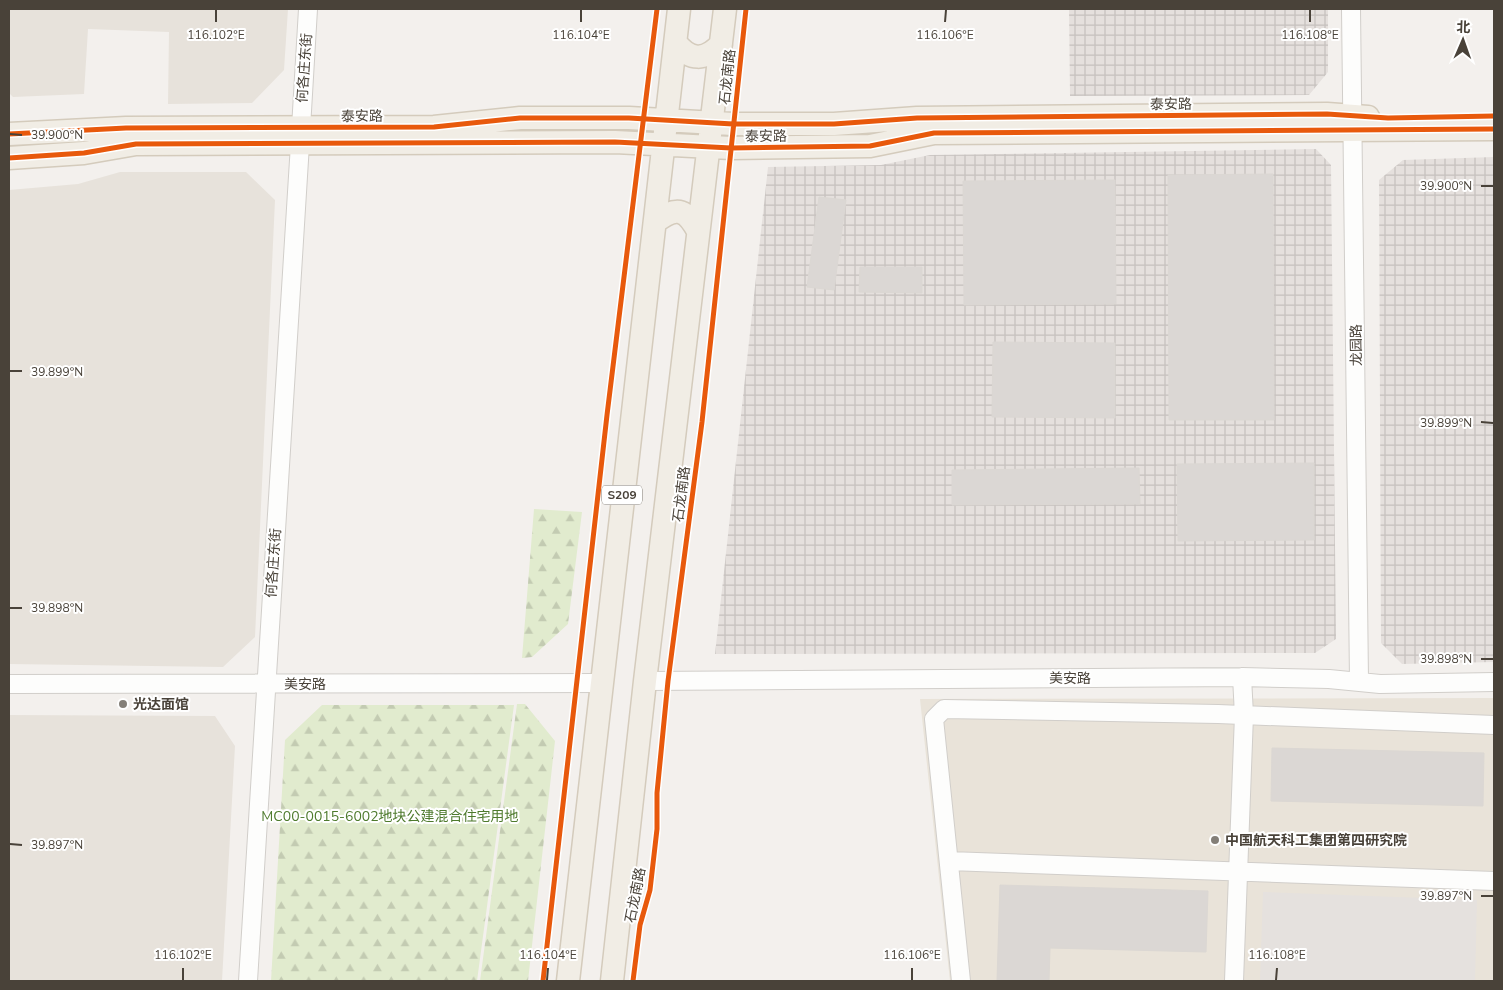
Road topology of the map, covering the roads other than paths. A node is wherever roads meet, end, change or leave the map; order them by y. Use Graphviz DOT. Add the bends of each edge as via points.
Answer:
graph roads {
  1 [pos="308,9"];
  2 [pos="679,9"];
  3 [pos="725,9"];
  4 [pos="1351,9"];
  5 [pos="676,43"];
  6 [pos="721,44"];
  7 [pos="1494,116"];
  8 [pos="666,121"];
  9 [pos="711,123"];
  10 [pos="1353,123"];
  11 [pos="1494,129"];
  12 [pos="9,134"];
  13 [pos="301,136"];
  14 [pos="664,145"];
  15 [pos="708,147"];
  16 [pos="9,158"];
  17 [pos="655,222"];
  18 [pos="698,230"];
  19 [pos="1242,677"];
  20 [pos="1359,680"];
  21 [pos="645,681"];
  22 [pos="1494,682"];
  23 [pos="600,683"];
  24 [pos="9,684"];
  25 [pos="265,684"];
  26 [pos="1244,715"];
  27 [pos="1494,725"];
  28 [pos="949,861"];
  29 [pos="1238,871"];
  30 [pos="1494,881"];
  31 [pos="248,981"];
  32 [pos="568,981"];
  33 [pos="612,981"];
  34 [pos="961,981"];
  35 [pos="1234,981"];
  1 -- 13 [label="street, 何各庄东街"];
  2 -- 5 [label="main road, S209"];
  3 -- 6 [label="main road, 石龙南路"];
  4 -- 10 [label="street, 龙园路"];
  5 -- 6 [label="main road" via="683,52 702,58"];
  5 -- 8 [label="main road, S209"];
  6 -- 9 [label="main road, 石龙南路"];
  7 -- 10 [label="main road, 泰安路"];
  8 -- 9 [label="main road, 泰安路"];
  8 -- 13 [label="main road, 泰安路" via="520,118"];
  8 -- 14 [label="main road, S209"];
  9 -- 10 [label="main road, 泰安路" via="834,124 917,118 1327,114"];
  9 -- 15 [label="main road, 石龙南路"];
  10 -- 11 [label="main road, 泰安路"];
  10 -- 15 [label="main road, 泰安路" via="934,133 870,146"];
  10 -- 20 [label="street, 龙园路"];
  12 -- 13 [label="main road, 泰安路" via="126,128"];
  13 -- 14 [label="main road, 泰安路"];
  13 -- 16 [label="main road, 泰安路" via="136,144 84,153"];
  13 -- 25 [label="street, 何各庄东街"];
  14 -- 15 [label="main road, 泰安路"];
  14 -- 17 [label="main road, S209"];
  15 -- 18 [label="main road, 石龙南路"];
  17 -- 18 [label="main road" via="672,211 683,212"];
  17 -- 23 [label="main road, S209"];
  18 -- 21 [label="main road, 石龙南路"];
  19 -- 20 [label="street, 美安路"];
  19 -- 21 [label="street, 美安路"];
  19 -- 26 [label="street"];
  20 -- 22 [label="street, 美安路" via="1380,684"];
  21 -- 33 [label="main road, 石龙南路"];
  23 -- 25 [label="street, 美安路"];
  23 -- 32 [label="main road, S209"];
  24 -- 25 [label="street, 美安路"];
  25 -- 31 [label="street, 何各庄东街"];
  26 -- 27 [label="street"];
  26 -- 28 [label="street" via="944,709 934,719"];
  26 -- 29 [label="street"];
  28 -- 29 [label="street"];
  28 -- 34 [label="street"];
  29 -- 30 [label="street"];
  29 -- 35 [label="street"];
}
